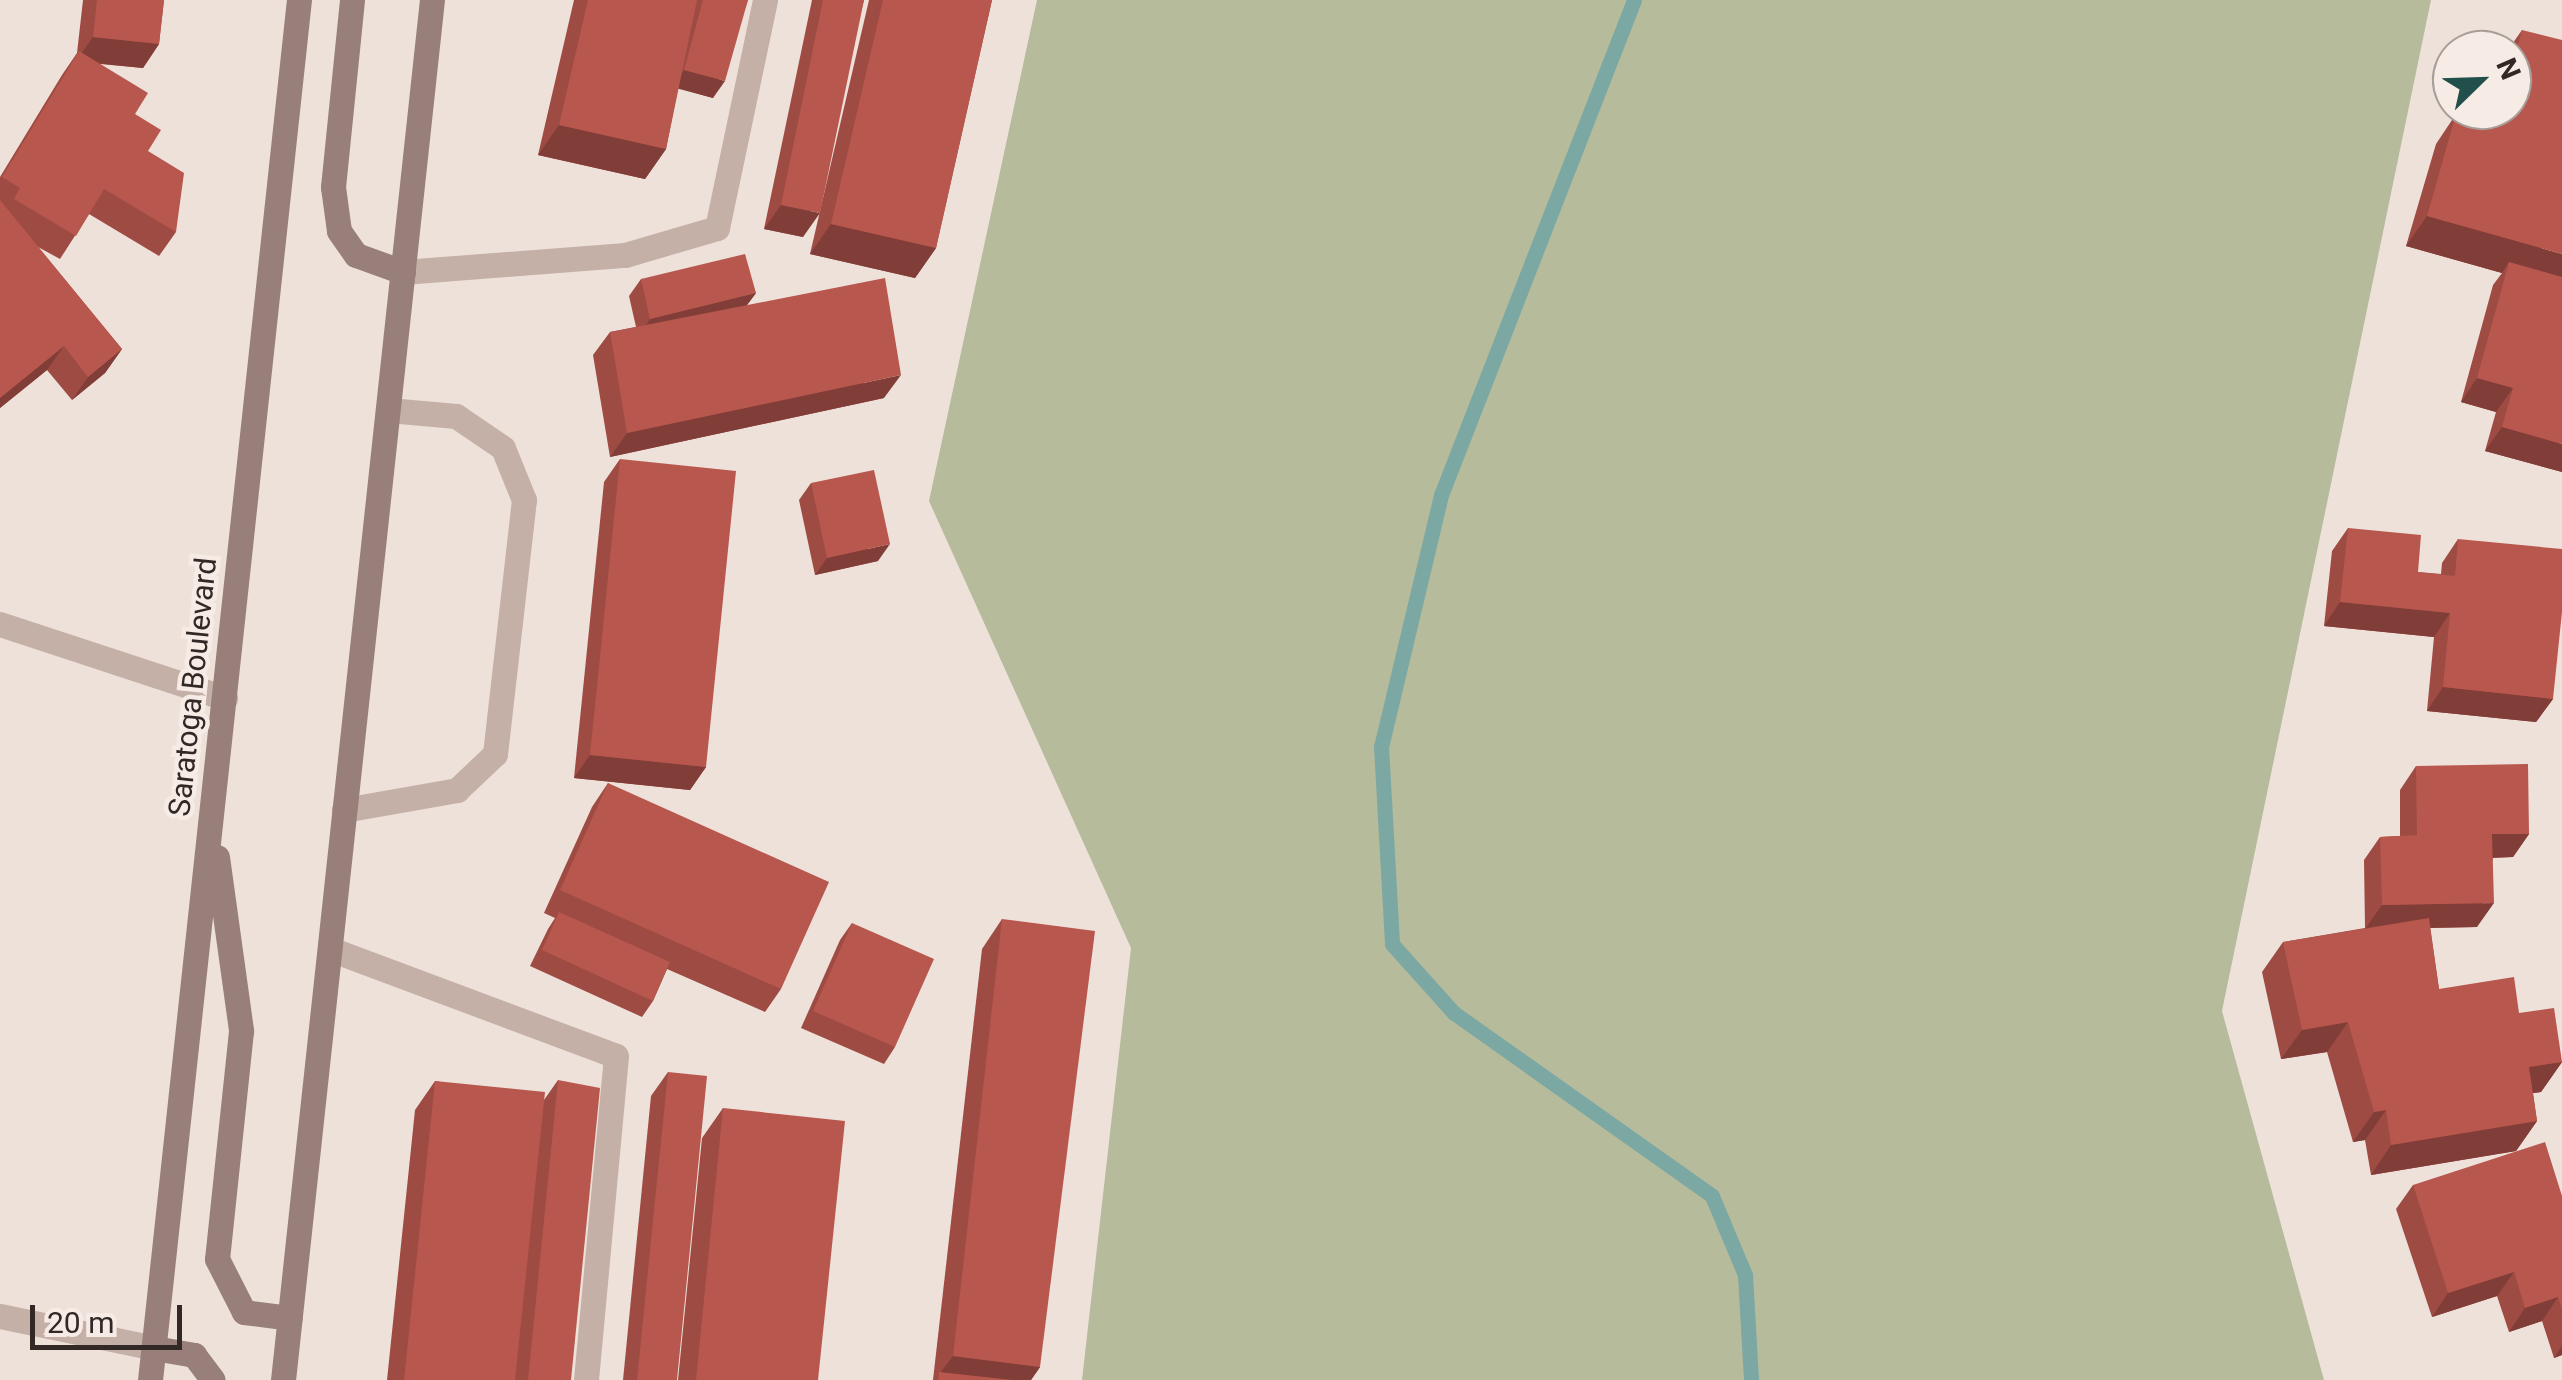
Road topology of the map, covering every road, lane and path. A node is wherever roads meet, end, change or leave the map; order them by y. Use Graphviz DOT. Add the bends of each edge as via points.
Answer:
graph roads {
  1 [pos="299,0"];
  2 [pos="352,0"];
  3 [pos="432,0"];
  4 [pos="765,0"];
  5 [pos="403,272"];
  6 [pos="388,410"];
  7 [pos="0,624"];
  8 [pos="225,698"];
  9 [pos="344,810"];
  10 [pos="212,818"];
  11 [pos="330,948"];
  12 [pos="0,1316"];
  13 [pos="290,1318"];
  14 [pos="154,1348"];
  15 [pos="150,1380"];
  16 [pos="213,1380"];
  17 [pos="284,1380"];
  18 [pos="586,1380"];
  1 -- 8 [label="main road, Saratoga Boulevard"];
  2 -- 5 [label="main road" via="333,188 340,231 356,255"];
  3 -- 5 [label="main road"];
  4 -- 5 [label="street" via="717,228 624,255"];
  5 -- 6 [label="main road"];
  6 -- 9 [label="main road"];
  6 -- 9 [label="street" via="456,416 503,448 524,500 495,754 458,790"];
  7 -- 8 [label="street"];
  8 -- 10 [label="main road, Saratoga Boulevard"];
  9 -- 11 [label="main road"];
  10 -- 13 [label="main road" via="241,1032 217,1259 228,1295 244,1312"];
  10 -- 14 [label="main road, Saratoga Boulevard"];
  11 -- 13 [label="main road"];
  11 -- 18 [label="street" via="616,1056"];
  12 -- 14 [label="street"];
  13 -- 17 [label="main road"];
  14 -- 15 [label="main road, Saratoga Boulevard"];
  14 -- 16 [label="main road" via="194,1355"];
}
